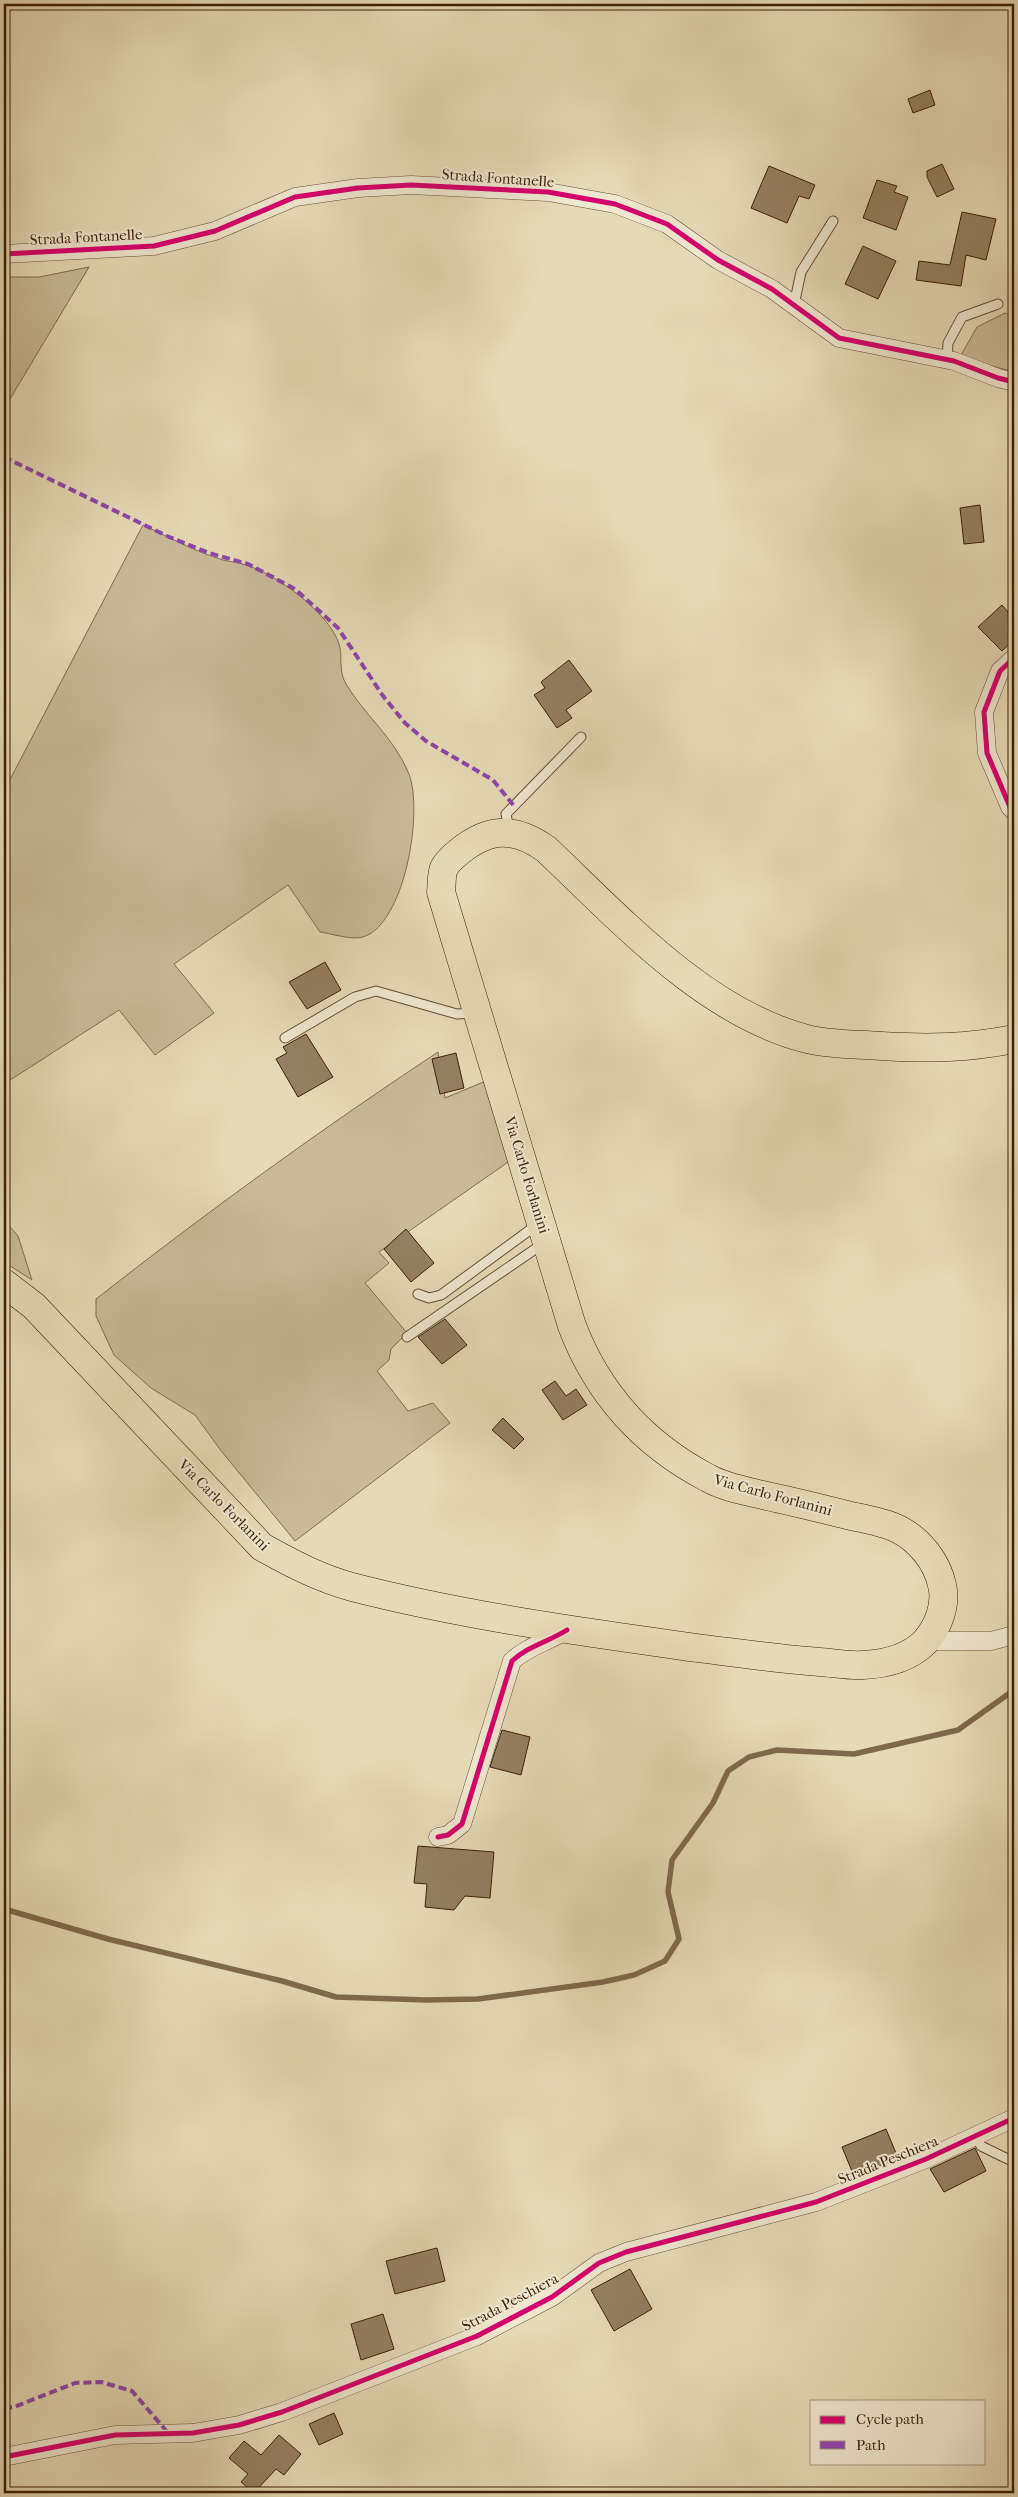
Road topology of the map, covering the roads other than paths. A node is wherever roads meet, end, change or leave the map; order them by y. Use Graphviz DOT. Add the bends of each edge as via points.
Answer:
graph roads {
  1 [pos="833,221"];
  2 [pos="4,254"];
  3 [pos="998,304"];
  4 [pos="794,305"];
  5 [pos="947,360"];
  6 [pos="1014,382"];
  7 [pos="1014,658"];
  8 [pos="581,737"];
  9 [pos="1014,811"];
  10 [pos="510,832"];
  11 [pos="478,1012"];
  12 [pos="285,1038"];
  13 [pos="1014,1039"];
  14 [pos="544,1232"];
  15 [pos="4,1283"];
  16 [pos="418,1294"];
  17 [pos="407,1337"];
  18 [pos="567,1630"];
  19 [pos="1014,1635"];
  20 [pos="925,1641"];
  21 [pos="438,1836"];
  22 [pos="1014,2118"];
  23 [pos="976,2136"];
  24 [pos="1014,2162"];
  25 [pos="4,2457"];
  1 -- 4 [label="lane" via="801,272"];
  2 -- 4 [label="street, Strada Fontanelle" via="154,246 215,231 295,197 358,188 411,185 548,192 615,204 667,224 718,260 772,289"];
  3 -- 5 [label="lane" via="962,317 948,343"];
  4 -- 5 [label="street, Strada Fontanelle" via="839,338"];
  5 -- 6 [label="street, Strada Fontanelle"];
  7 -- 9 [label="street" via="1000,671 984,712 987,753"];
  8 -- 10 [label="lane" via="506,814"];
  10 -- 11 [label="main road, Via Carlo Forlanini" via="472,842 444,868 441,892"];
  10 -- 13 [label="main road" via="529,837 546,848 652,950 711,994 770,1027 808,1040 934,1049 974,1047"];
  11 -- 12 [label="lane" via="457,1014 376,991 355,997"];
  11 -- 14 [label="main road, Via Carlo Forlanini"];
  14 -- 16 [label="lane" via="441,1295 429,1298"];
  14 -- 17 [label="lane"];
  14 -- 20 [label="main road, Via Carlo Forlanini" via="572,1326 595,1377 613,1400 654,1444 712,1480 737,1489 873,1521 898,1529 917,1542 932,1559 944,1593 938,1623"];
  15 -- 18 [label="main road, Via Carlo Forlanini" via="34,1306 262,1547 302,1570 350,1586"];
  18 -- 20 [label="main road, Via Carlo Forlanini" via="790,1660 860,1665 887,1662 914,1651"];
  18 -- 21 [label="street" via="531,1646 512,1661 462,1824 448,1835"];
  19 -- 20 [label="street" via="990,1641"];
  22 -- 23 [label="street, Strada Peschiera"];
  23 -- 24 [label="lane" via="981,2146"];
  23 -- 25 [label="street, Strada Peschiera" via="926,2160 816,2202 626,2252 599,2263 552,2297 477,2336 282,2412 239,2425 193,2433 114,2435"];
}
